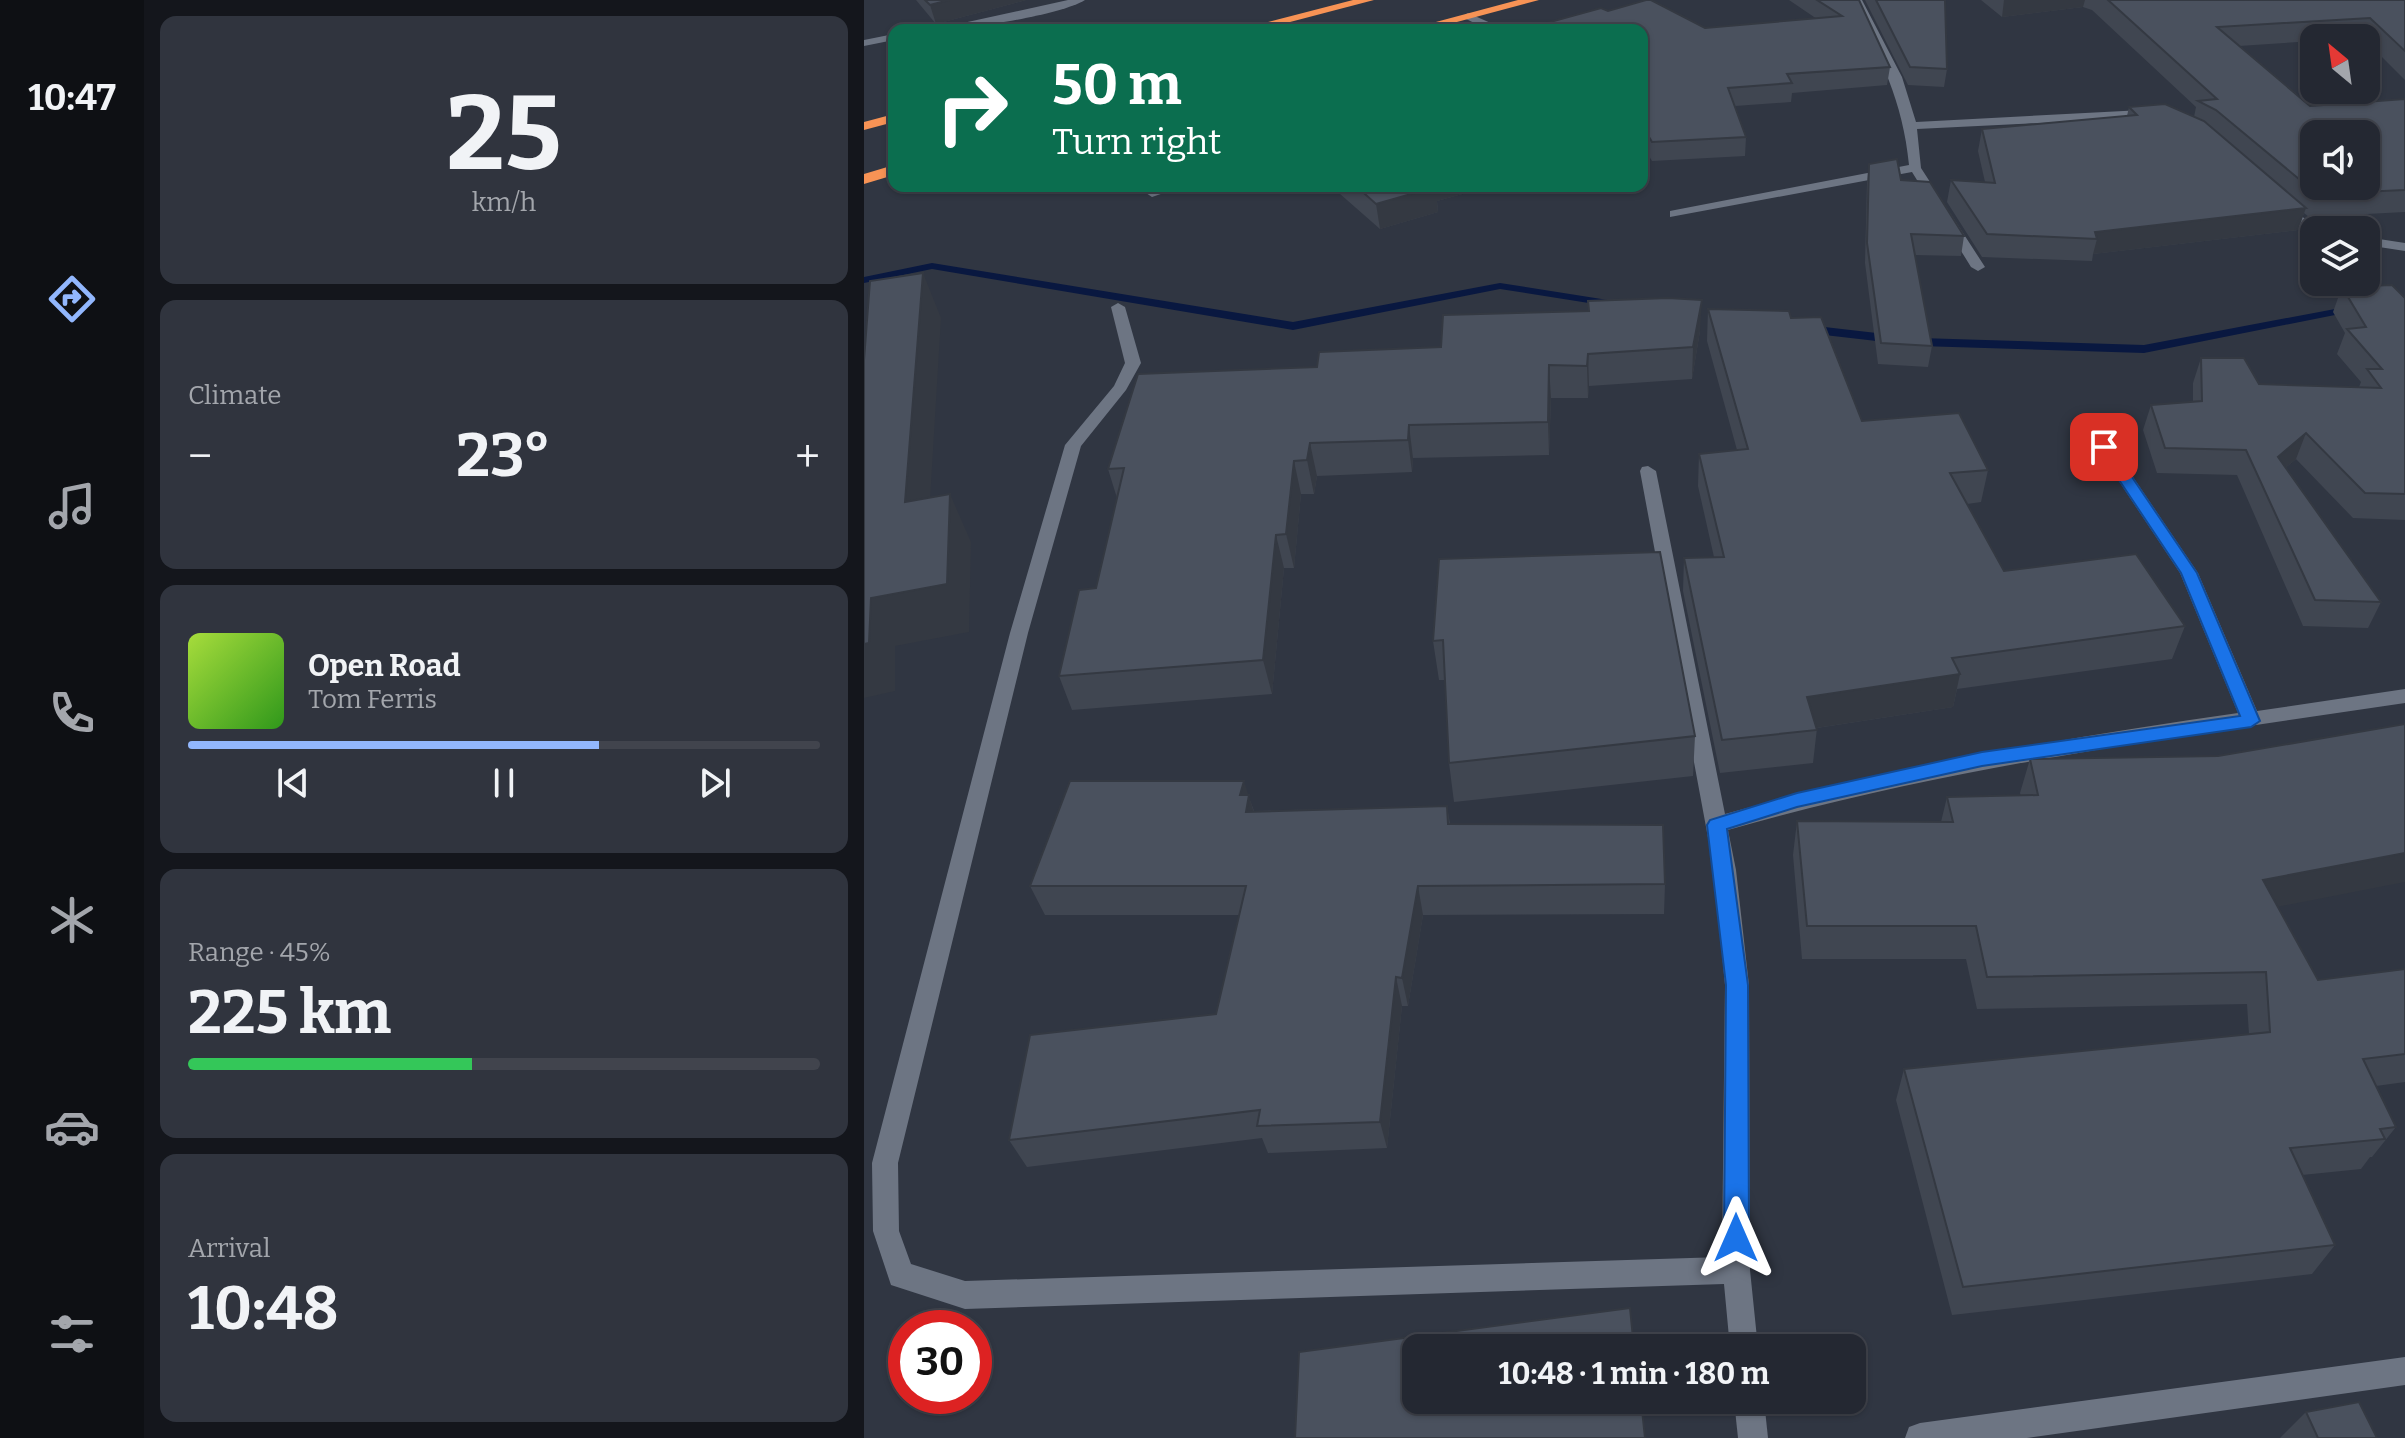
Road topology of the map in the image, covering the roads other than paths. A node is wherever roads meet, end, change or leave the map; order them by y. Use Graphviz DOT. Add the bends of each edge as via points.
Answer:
graph roads {
  1 [pos="1080,0"];
  2 [pos="1368,0"];
  3 [pos="1533,0"];
  4 [pos="1857,0"];
  5 [pos="1468,16"];
  6 [pos="984,24"];
  7 [pos="1268,24"];
  8 [pos="1436,24"];
  9 [pos="1485,24"];
  10 [pos="888,38"];
  11 [pos="864,43"];
  12 [pos="888,120"];
  13 [pos="2165,120"];
  14 [pos="864,126"];
  15 [pos="1911,126"];
  16 [pos="1915,168"];
  17 [pos="888,172"];
  18 [pos="864,179"];
  19 [pos="1156,192"];
  20 [pos="1152,193"];
  21 [pos="2274,200"];
  22 [pos="1675,214"];
  23 [pos="2300,221"];
  24 [pos="2380,243"];
  25 [pos="2405,247"];
  26 [pos="1978,267"];
  27 [pos="1118,307"];
  28 [pos="2087,421"];
  29 [pos="1648,471"];
  30 [pos="2405,696"];
  31 [pos="2251,721"];
  32 [pos="1717,825"];
  33 [pos="1736,1270"];
  34 [pos="1743,1334"];
  35 [pos="2405,1371"];
  36 [pos="1750,1414"];
  37 [pos="1753,1438"];
  38 [pos="1920,1438"];
  1 -- 6 [label="street" via="1024,19"];
  2 -- 7 [label="highway"];
  3 -- 5 [label="highway"];
  4 -- 15 [label="street" via="1896,77"];
  5 -- 8 [label="highway"];
  5 -- 9 [label="street"];
  10 -- 11 [label="street"];
  12 -- 14 [label="highway"];
  13 -- 15 [label="street" via="2143,114"];
  15 -- 16 [label="street"];
  16 -- 22 [label="street"];
  16 -- 26 [label="street"];
  17 -- 18 [label="highway"];
  19 -- 20 [label="street"];
  21 -- 23 [label="street"];
  24 -- 25 [label="street"];
  27 -- 33 [label="street" via="1133,363 1121,387 1073,445 1019,633 885,1163 886,1231 901,1275 965,1295"];
  28 -- 31 [label="street" via="2189,573"];
  29 -- 32 [label="street"];
  30 -- 31 [label="street"];
  31 -- 32 [label="street" via="1982,759 1797,800"];
  32 -- 33 [label="street" via="1737,985"];
  33 -- 34 [label="street"];
  35 -- 38 [label="street"];
  36 -- 37 [label="street"];
}
